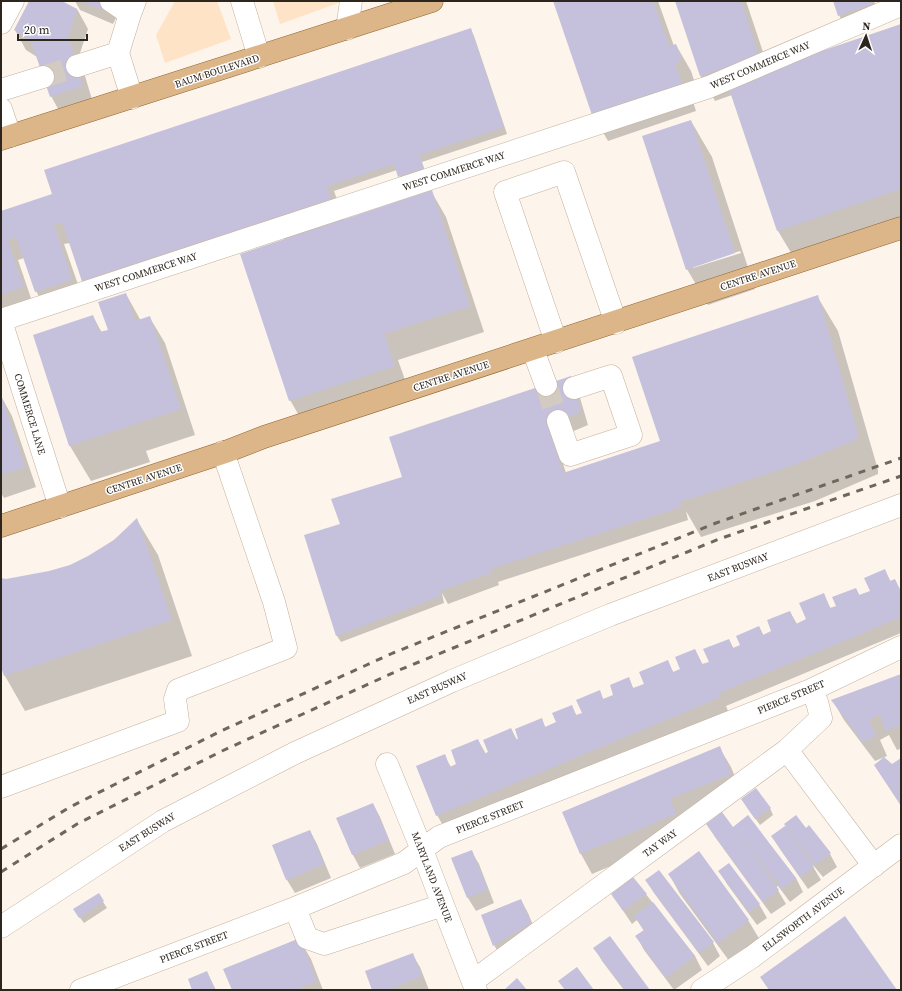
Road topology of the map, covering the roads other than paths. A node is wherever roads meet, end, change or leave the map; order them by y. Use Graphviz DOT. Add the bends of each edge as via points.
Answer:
graph roads {
  1 [pos="13,1"];
  2 [pos="111,1"];
  3 [pos="242,1"];
  4 [pos="351,1"];
  5 [pos="432,1"];
  6 [pos="896,4"];
  7 [pos="132,7"];
  8 [pos="1,23"];
  9 [pos="347,29"];
  10 [pos="118,53"];
  11 [pos="259,57"];
  12 [pos="77,66"];
  13 [pos="43,77"];
  14 [pos="1,90"];
  15 [pos="132,98"];
  16 [pos="1,109"];
  17 [pos="5,138"];
  18 [pos="901,228"];
  19 [pos="1,320"];
  20 [pos="616,322"];
  21 [pos="556,342"];
  22 [pos="533,350"];
  23 [pos="546,385"];
  24 [pos="574,388"];
  25 [pos="558,421"];
  26 [pos="223,452"];
  27 [pos="901,505"];
  28 [pos="60,507"];
  29 [pos="1,526"];
  30 [pos="901,647"];
  31 [pos="811,690"];
  32 [pos="786,750"];
  33 [pos="388,764"];
  34 [pos="1,787"];
  35 [pos="901,845"];
  36 [pos="422,850"];
  37 [pos="874,866"];
  38 [pos="442,905"];
  39 [pos="295,908"];
  40 [pos="1,927"];
  41 [pos="475,985"];
  42 [pos="81,990"];
  43 [pos="702,990"];
  1 -- 8 [label="street"];
  2 -- 7 [label="street"];
  3 -- 11 [label="street"];
  4 -- 9 [label="street"];
  5 -- 9 [label="main road, BAUM BOULEVARD"];
  6 -- 19 [label="street, WEST COMMERCE WAY" via="710,87"];
  7 -- 10 [label="street"];
  9 -- 11 [label="main road, BAUM BOULEVARD"];
  10 -- 12 [label="street"];
  10 -- 15 [label="street"];
  11 -- 15 [label="main road, BAUM BOULEVARD"];
  13 -- 14 [label="street"];
  15 -- 17 [label="main road, BAUM BOULEVARD"];
  16 -- 17 [label="street"];
  18 -- 20 [label="main road, CENTRE AVENUE"];
  19 -- 28 [label="street, COMMERCE LANE"];
  20 -- 21 [label="main road, CENTRE AVENUE"];
  20 -- 21 [label="street" via="564,172 505,192"];
  21 -- 22 [label="main road, CENTRE AVENUE"];
  22 -- 23 [label="street"];
  22 -- 26 [label="main road, CENTRE AVENUE"];
  24 -- 25 [label="street" via="612,376 631,435 570,455"];
  26 -- 28 [label="main road, CENTRE AVENUE"];
  26 -- 34 [label="street" via="274,602 286,648 178,690 175,699 178,721"];
  27 -- 40 [label="street, EAST BUSWAY" via="610,615 452,681 295,753 163,821"];
  28 -- 29 [label="main road, CENTRE AVENUE"];
  30 -- 31 [label="street, PIERCE STREET"];
  31 -- 32 [label="street, TAY WAY" via="817,702 820,718"];
  31 -- 36 [label="street, PIERCE STREET" via="439,837"];
  32 -- 37 [label="street"];
  32 -- 41 [label="street, TAY WAY"];
  33 -- 36 [label="street, MARYLAND AVENUE"];
  35 -- 37 [label="street, ELLSWORTH AVENUE"];
  36 -- 38 [label="street, MARYLAND AVENUE"];
  36 -- 39 [label="street, PIERCE STREET" via="404,863"];
  37 -- 43 [label="street, ELLSWORTH AVENUE" via="752,957"];
  38 -- 39 [label="street" via="324,944 307,938"];
  38 -- 41 [label="street, MARYLAND AVENUE"];
  39 -- 42 [label="street, PIERCE STREET"];
}
